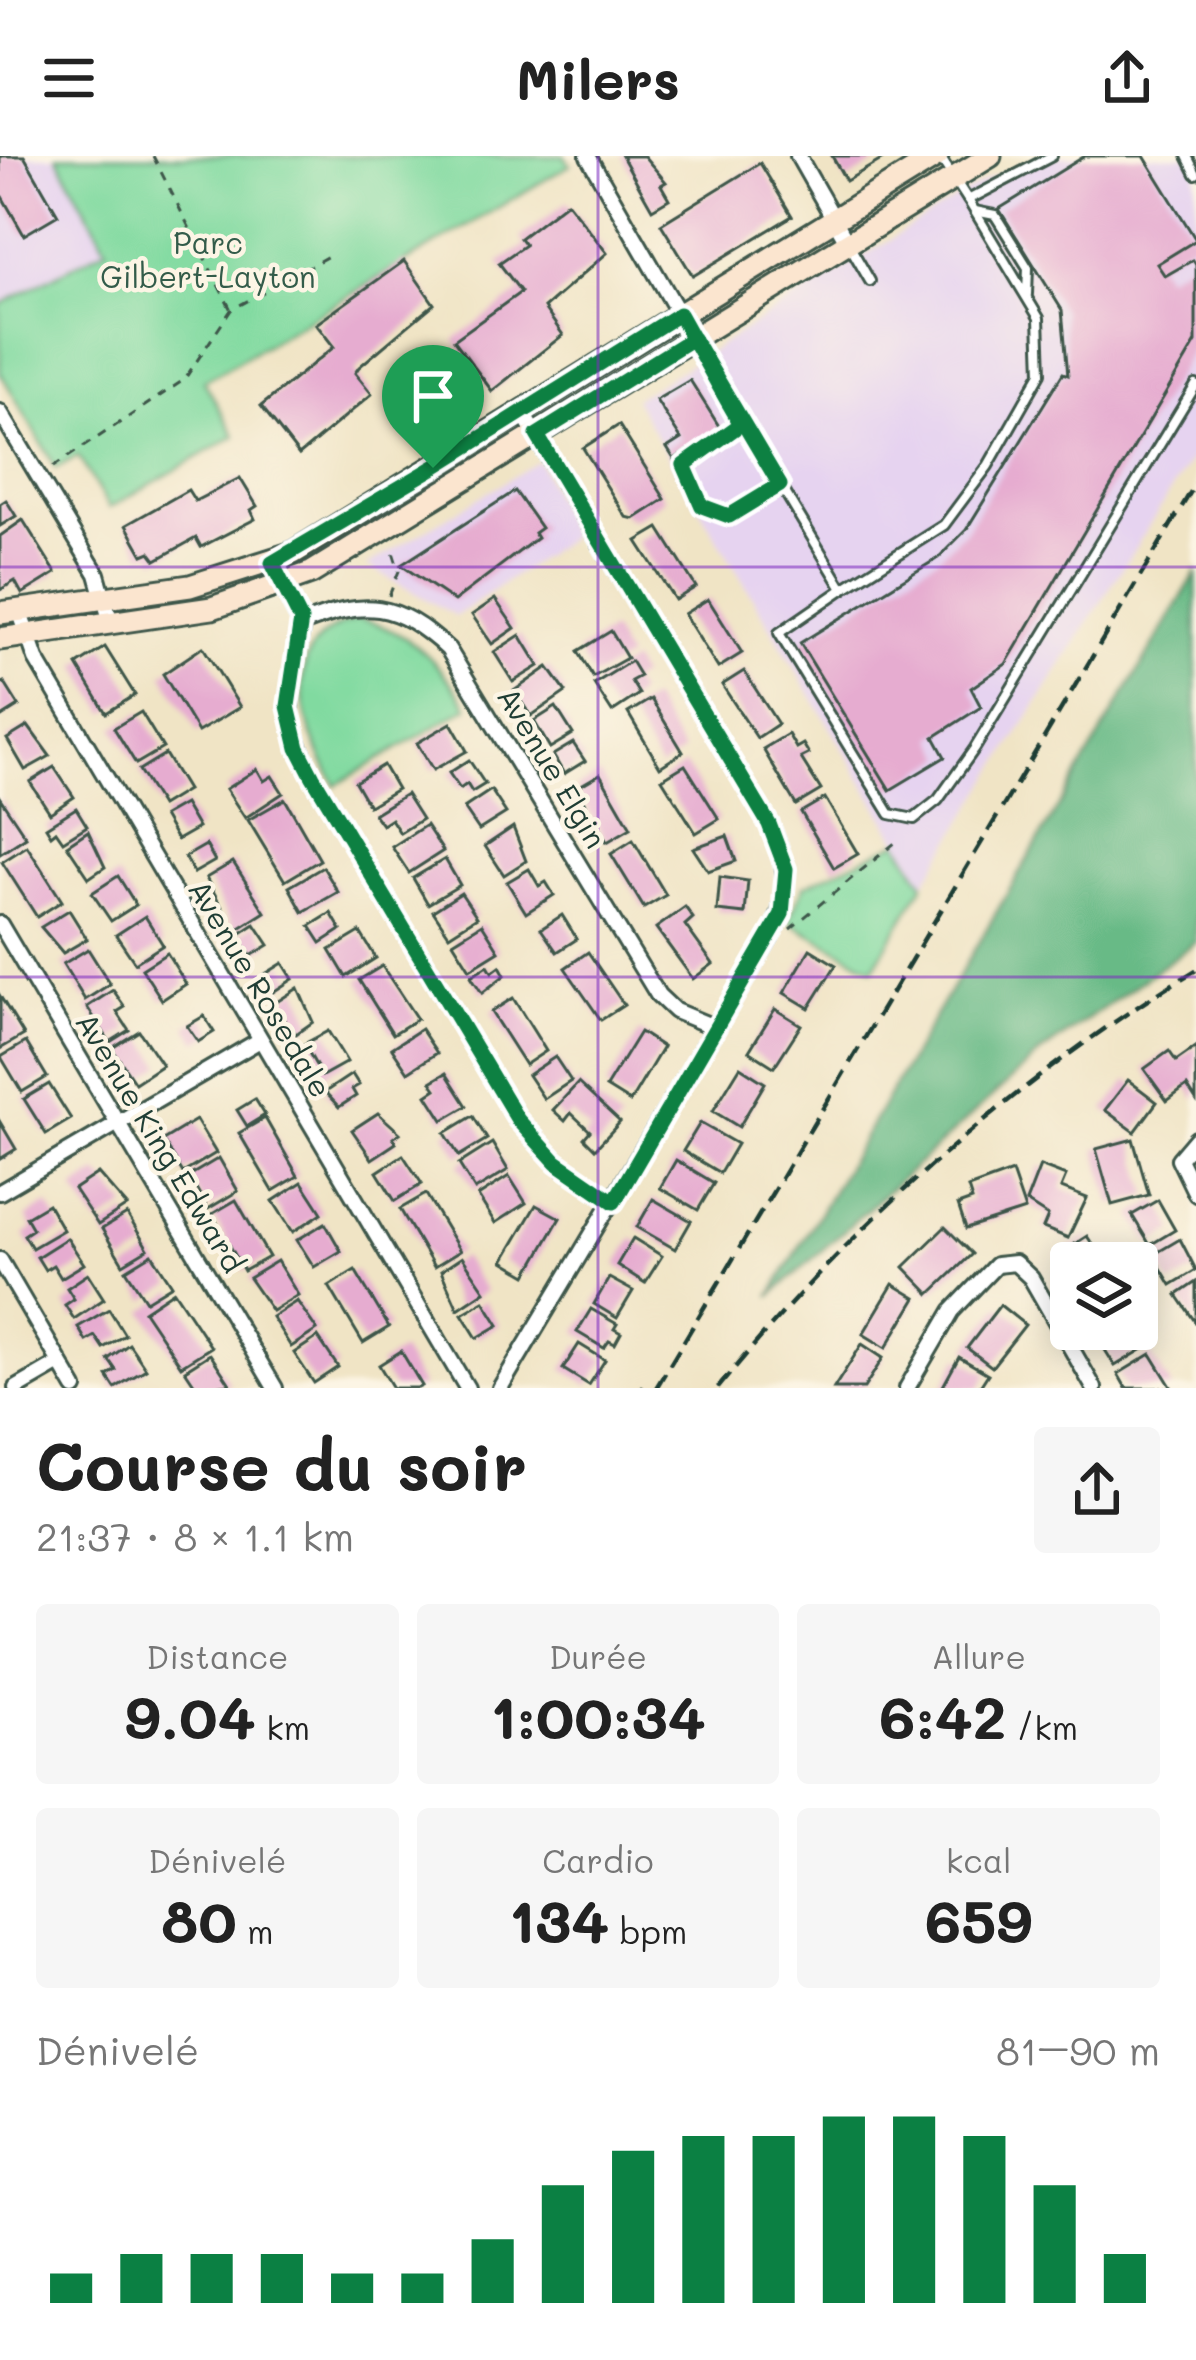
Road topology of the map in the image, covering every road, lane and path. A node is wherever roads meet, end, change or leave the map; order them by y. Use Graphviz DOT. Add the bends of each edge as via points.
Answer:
graph roads {
  1 [pos="153,156"];
  2 [pos="588,156"];
  3 [pos="798,156"];
  4 [pos="938,156"];
  5 [pos="990,156"];
  6 [pos="1052,156"];
  7 [pos="1187,156"];
  8 [pos="1196,174"];
  9 [pos="953,177"];
  10 [pos="968,200"];
  11 [pos="975,211"];
  12 [pos="834,218"];
  13 [pos="847,242"];
  14 [pos="329,255"];
  15 [pos="870,280"];
  16 [pos="1027,295"];
  17 [pos="231,310"];
  18 [pos="679,314"];
  19 [pos="693,338"];
  20 [pos="1196,385"];
  21 [pos="0,412"];
  22 [pos="522,412"];
  23 [pos="741,424"];
  24 [pos="537,435"];
  25 [pos="53,467"];
  26 [pos="780,485"];
  27 [pos="388,543"];
  28 [pos="272,563"];
  29 [pos="283,585"];
  30 [pos="843,589"];
  31 [pos="388,597"];
  32 [pos="106,599"];
  33 [pos="10,612"];
  34 [pos="111,623"];
  35 [pos="302,624"];
  36 [pos="26,636"];
  37 [pos="0,639"];
  38 [pos="896,842"];
  39 [pos="0,924"];
  40 [pos="788,930"];
  41 [pos="716,1028"];
  42 [pos="260,1040"];
  43 [pos="119,1124"];
  44 [pos="1196,1139"];
  45 [pos="0,1192"];
  46 [pos="1196,1194"];
  47 [pos="614,1202"];
  48 [pos="0,1260"];
  49 [pos="60,1363"];
  50 [pos="17,1388"];
  51 [pos="75,1388"];
  52 [pos="275,1388"];
  53 [pos="467,1388"];
  54 [pos="500,1388"];
  55 [pos="907,1388"];
  56 [pos="1094,1388"];
  1 -- 17 [label="path"];
  2 -- 18 [label="street"];
  3 -- 12 [label="street"];
  4 -- 9 [label="lane"];
  4 -- 12 [label="main road"];
  5 -- 9 [label="main road"];
  6 -- 10 [label="lane"];
  7 -- 8 [label="lane"];
  9 -- 10 [label="lane"];
  9 -- 13 [label="main road"];
  10 -- 11 [label="lane"];
  11 -- 16 [label="lane"];
  11 -- 16 [label="lane" via="995,215 1028,268"];
  12 -- 13 [label="street"];
  12 -- 18 [label="main road"];
  13 -- 15 [label="lane"];
  13 -- 19 [label="main road"];
  14 -- 17 [label="path"];
  16 -- 30 [label="lane" via="1039,318 1041,374 988,466 944,525"];
  17 -- 25 [label="path" via="184,380"];
  18 -- 19 [label="street"];
  18 -- 22 [label="main road"];
  19 -- 23 [label="lane"];
  19 -- 24 [label="main road"];
  20 -- 30 [label="lane" via="975,748 914,819 890,814 779,633"];
  21 -- 32 [label="street"];
  22 -- 24 [label="street"];
  22 -- 28 [label="main road"];
  23 -- 26 [label="lane"];
  23 -- 26 [label="lane" via="684,465 702,506 729,516"];
  24 -- 29 [label="main road"];
  24 -- 41 [label="street" via="784,861 787,892 770,937"];
  26 -- 30 [label="lane"];
  27 -- 31 [label="path" via="400,571"];
  28 -- 29 [label="street"];
  28 -- 32 [label="main road"];
  29 -- 34 [label="main road" via="212,608"];
  29 -- 35 [label="street"];
  32 -- 33 [label="main road"];
  32 -- 34 [label="street"];
  33 -- 36 [label="street, Avenue Rosedale"];
  34 -- 36 [label="main road"];
  35 -- 41 [label="street, Avenue Elgin" via="342,607 374,606 448,650 658,995"];
  35 -- 47 [label="street" via="288,706 313,777 518,1120 556,1162"];
  36 -- 37 [label="main road"];
  36 -- 42 [label="street, Avenue Rosedale"];
  38 -- 40 [label="path"];
  39 -- 43 [label="street, Avenue King Edward"];
  41 -- 47 [label="street"];
  42 -- 43 [label="street"];
  42 -- 53 [label="street, Avenue Rosedale"];
  43 -- 45 [label="street"];
  43 -- 52 [label="street, Avenue King Edward"];
  44 -- 46 [label="street" via="1180,1155"];
  47 -- 54 [label="street"];
  48 -- 49 [label="street"];
  49 -- 50 [label="street"];
  49 -- 51 [label="street"];
  55 -- 56 [label="street" via="952,1311 996,1265 1015,1263"];
}
